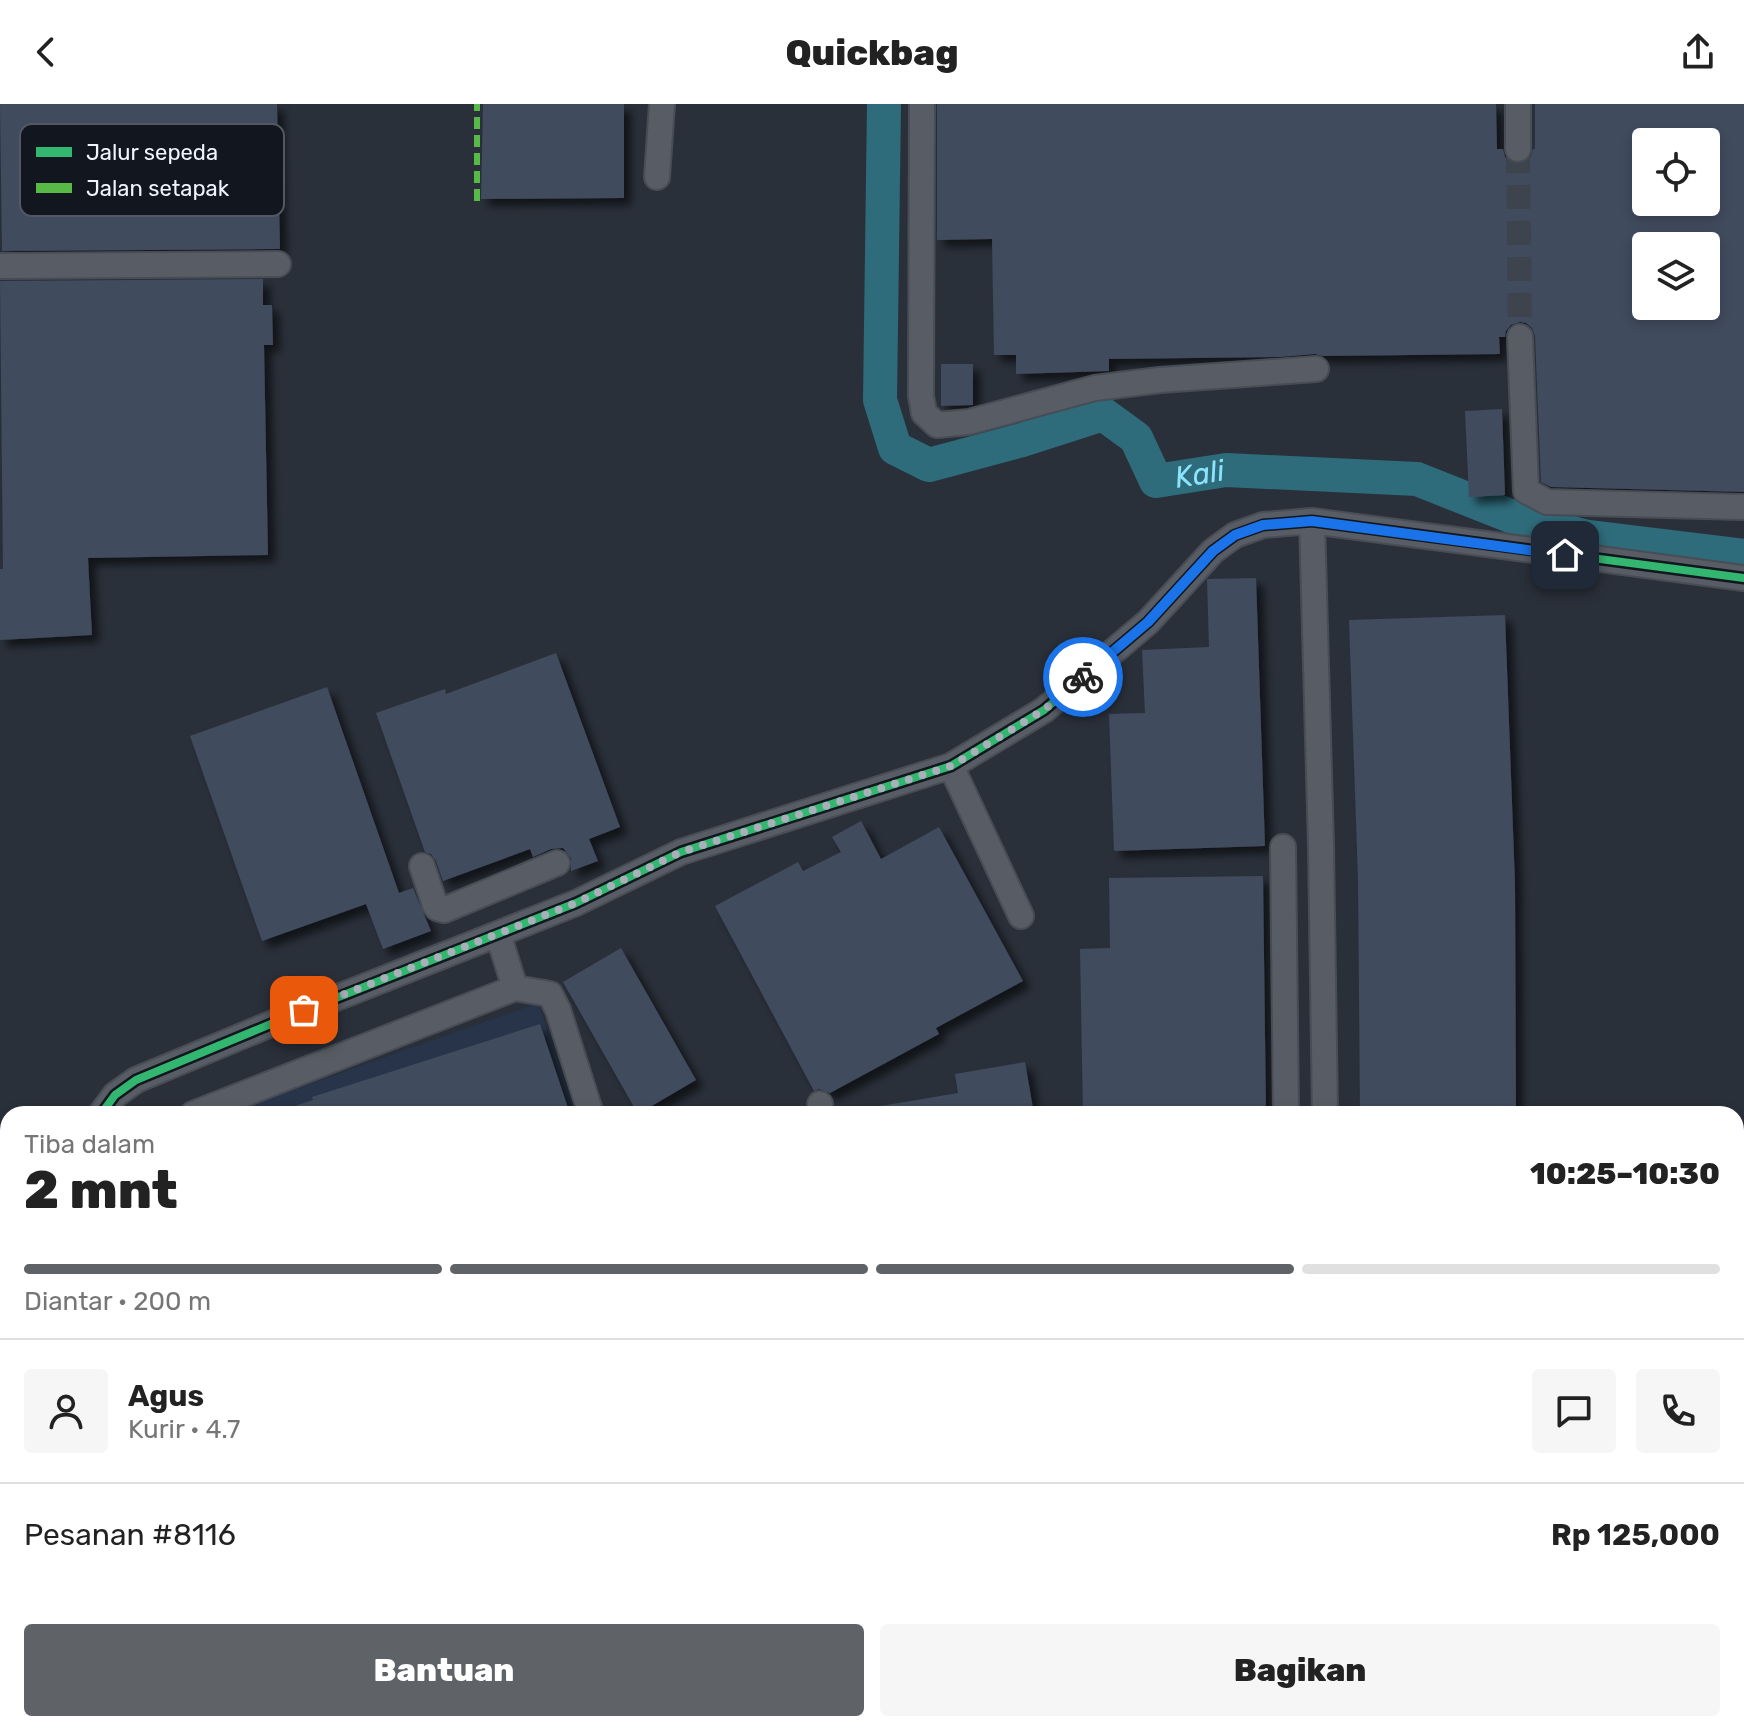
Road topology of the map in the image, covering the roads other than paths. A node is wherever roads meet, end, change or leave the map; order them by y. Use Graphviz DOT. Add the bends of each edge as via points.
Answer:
graph roads {
  1 [pos="662,104"];
  2 [pos="922,104"];
  3 [pos="1518,104"];
  4 [pos="1518,149"];
  5 [pos="657,177"];
  6 [pos="278,264"];
  7 [pos="0,266"];
  8 [pos="1520,337"];
  9 [pos="1316,369"];
  10 [pos="1744,507"];
  11 [pos="1312,521"];
  12 [pos="1744,578"];
  13 [pos="951,766"];
  14 [pos="1321,846"];
  15 [pos="557,863"];
  16 [pos="422,866"];
  17 [pos="448,910"];
  18 [pos="1021,916"];
  19 [pos="498,934"];
  20 [pos="463,948"];
  21 [pos="1284,977"];
  22 [pos="1323,978"];
  23 [pos="515,988"];
  24 [pos="107,1106"];
  25 [pos="213,1106"];
  26 [pos="588,1106"];
  27 [pos="1286,1106"];
  28 [pos="1325,1106"];
  1 -- 5 [label="street"];
  2 -- 9 [label="street" via="921,396 924,413 937,425 969,422 1095,388"];
  3 -- 4 [label="street"];
  6 -- 7 [label="street"];
  8 -- 10 [label="street" via="1526,491 1547,502"];
  11 -- 12 [label="street"];
  11 -- 13 [label="street" via="1263,525 1235,535 1213,551 1148,622 1044,710"];
  11 -- 14 [label="street"];
  13 -- 18 [label="street"];
  13 -- 19 [label="street" via="681,852"];
  14 -- 21 [label="street" via="1276,847"];
  14 -- 22 [label="street"];
  15 -- 17 [label="street"];
  16 -- 17 [label="street" via="435,905"];
  17 -- 20 [label="street"];
  19 -- 20 [label="street"];
  19 -- 23 [label="street"];
  20 -- 24 [label="street" via="136,1080"];
  21 -- 22 [label="street"];
  21 -- 27 [label="street"];
  22 -- 28 [label="street"];
  23 -- 25 [label="street"];
  23 -- 26 [label="street" via="550,994"];
}
